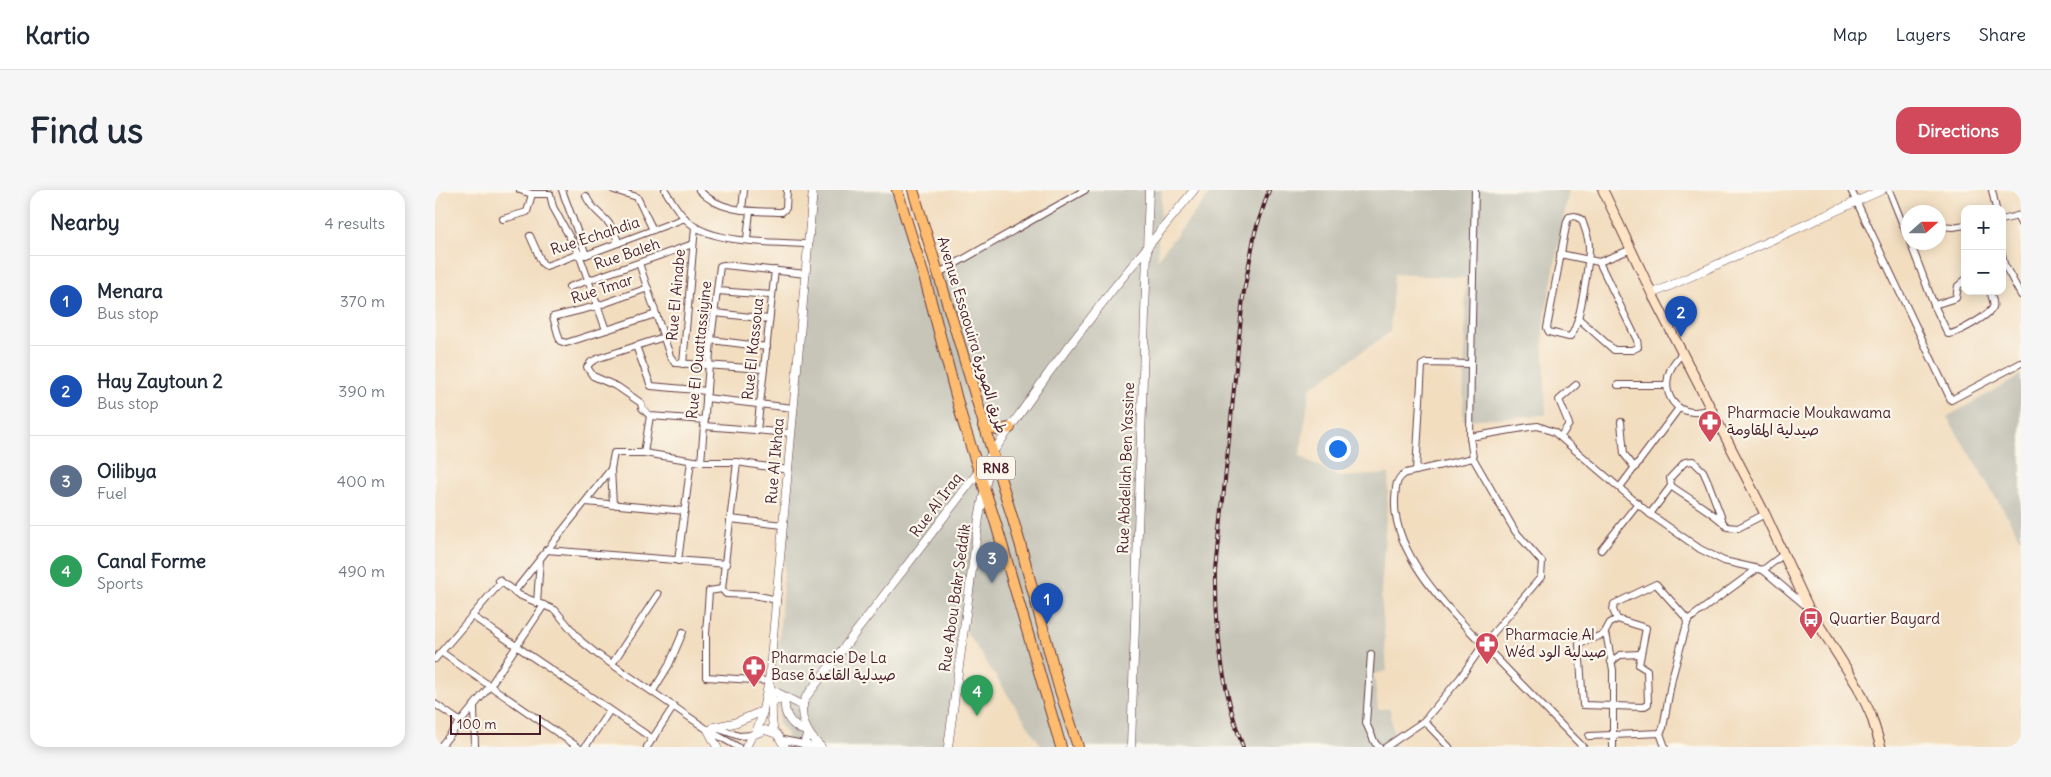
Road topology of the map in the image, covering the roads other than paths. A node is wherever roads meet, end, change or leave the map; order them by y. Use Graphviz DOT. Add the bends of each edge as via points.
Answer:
graph roads {
  1 [pos="520,190"];
  2 [pos="562,190"];
  3 [pos="614,190"];
  4 [pos="665,190"];
  5 [pos="699,190"];
  6 [pos="744,190"];
  7 [pos="787,190"];
  8 [pos="813,190"];
  9 [pos="897,190"];
  10 [pos="913,190"];
  11 [pos="1085,190"];
  12 [pos="1149,190"];
  13 [pos="1194,190"];
  14 [pos="1475,190"];
  15 [pos="1603,190"];
  16 [pos="1851,190"];
  17 [pos="1882,190"];
  18 [pos="1889,190"];
  19 [pos="1992,190"];
  20 [pos="552,193"];
  21 [pos="532,194"];
  22 [pos="585,196"];
  23 [pos="1856,202"];
  24 [pos="1995,205"];
  25 [pos="742,210"];
  26 [pos="750,211"];
  27 [pos="2019,216"];
  28 [pos="685,218"];
  29 [pos="503,219"];
  30 [pos="2006,219"];
  31 [pos="1901,220"];
  32 [pos="2021,224"];
  33 [pos="1946,226"];
  34 [pos="1961,226"];
  35 [pos="695,227"];
  36 [pos="653,230"];
  37 [pos="530,236"];
  38 [pos="747,239"];
  39 [pos="618,242"];
  40 [pos="693,244"];
  41 [pos="809,244"];
  42 [pos="1148,244"];
  43 [pos="1632,249"];
  44 [pos="1913,250"];
  45 [pos="1560,254"];
  46 [pos="582,255"];
  47 [pos="1588,260"];
  48 [pos="1599,262"];
  49 [pos="639,263"];
  50 [pos="2006,269"];
  51 [pos="775,270"];
  52 [pos="939,272"];
  53 [pos="806,274"];
  54 [pos="587,281"];
  55 [pos="1961,283"];
  56 [pos="2018,283"];
  57 [pos="569,287"];
  58 [pos="648,288"];
  59 [pos="718,291"];
  60 [pos="1652,294"];
  61 [pos="771,295"];
  62 [pos="1991,295"];
  63 [pos="2021,295"];
  64 [pos="1934,305"];
  65 [pos="597,306"];
  66 [pos="715,313"];
  67 [pos="656,314"];
  68 [pos="769,318"];
  69 [pos="1578,318"];
  70 [pos="606,330"];
  71 [pos="664,337"];
  72 [pos="711,340"];
  73 [pos="636,346"];
  74 [pos="767,348"];
  75 [pos="1682,354"];
  76 [pos="2021,362"];
  77 [pos="683,364"];
  78 [pos="1471,364"];
  79 [pos="710,365"];
  80 [pos="764,369"];
  81 [pos="1667,384"];
  82 [pos="1576,385"];
  83 [pos="1618,385"];
  84 [pos="707,390"];
  85 [pos="706,398"];
  86 [pos="759,405"];
  87 [pos="793,408"];
  88 [pos="1679,408"];
  89 [pos="1710,409"];
  90 [pos="650,416"];
  91 [pos="1621,422"];
  92 [pos="704,423"];
  93 [pos="983,426"];
  94 [pos="1010,428"];
  95 [pos="757,431"];
  96 [pos="791,434"];
  97 [pos="1561,436"];
  98 [pos="1470,437"];
  99 [pos="644,453"];
  100 [pos="992,454"];
  101 [pos="1473,458"];
  102 [pos="691,461"];
  103 [pos="701,462"];
  104 [pos="737,462"];
  105 [pos="1635,468"];
  106 [pos="611,469"];
  107 [pos="788,470"];
  108 [pos="979,471"];
  109 [pos="1416,471"];
  110 [pos="1671,486"];
  111 [pos="1620,487"];
  112 [pos="985,488"];
  113 [pos="586,502"];
  114 [pos="1639,503"];
  115 [pos="613,505"];
  116 [pos="685,511"];
  117 [pos="1650,514"];
  118 [pos="1765,514"];
  119 [pos="730,519"];
  120 [pos="1722,519"];
  121 [pos="783,525"];
  122 [pos="545,550"];
  123 [pos="1601,550"];
  124 [pos="1784,554"];
  125 [pos="541,558"];
  126 [pos="678,561"];
  127 [pos="727,564"];
  128 [pos="1760,570"];
  129 [pos="722,589"];
  130 [pos="513,592"];
  131 [pos="658,594"];
  132 [pos="777,600"];
  133 [pos="541,604"];
  134 [pos="1809,608"];
  135 [pos="472,616"];
  136 [pos="1617,619"];
  137 [pos="1689,620"];
  138 [pos="683,632"];
  139 [pos="1604,634"];
  140 [pos="1483,645"];
  141 [pos="516,646"];
  142 [pos="441,652"];
  143 [pos="1371,654"];
  144 [pos="1640,654"];
  145 [pos="435,658"];
  146 [pos="1611,662"];
  147 [pos="612,664"];
  148 [pos="769,681"];
  149 [pos="490,686"];
  150 [pos="772,690"];
  151 [pos="653,691"];
  152 [pos="785,698"];
  153 [pos="771,702"];
  154 [pos="435,704"];
  155 [pos="474,706"];
  156 [pos="674,706"];
  157 [pos="803,706"];
  158 [pos="1613,706"];
  159 [pos="610,710"];
  160 [pos="763,711"];
  161 [pos="1424,721"];
  162 [pos="461,722"];
  163 [pos="711,729"];
  164 [pos="774,732"];
  165 [pos="808,732"];
  166 [pos="1660,733"];
  167 [pos="754,734"];
  168 [pos="1589,736"];
  169 [pos="1613,736"];
  170 [pos="653,739"];
  171 [pos="784,744"];
  172 [pos="804,744"];
  173 [pos="440,747"];
  174 [pos="475,747"];
  175 [pos="578,747"];
  176 [pos="585,747"];
  177 [pos="647,747"];
  178 [pos="717,747"];
  179 [pos="738,747"];
  180 [pos="746,747"];
  181 [pos="820,747"];
  182 [pos="948,747"];
  183 [pos="1061,747"];
  184 [pos="1079,747"];
  185 [pos="1131,747"];
  186 [pos="1379,747"];
  187 [pos="1387,747"];
  188 [pos="1449,747"];
  189 [pos="1583,747"];
  190 [pos="1613,747"];
  191 [pos="1665,747"];
  192 [pos="1881,747"];
  1 -- 21 [label="street"];
  2 -- 46 [label="street"];
  3 -- 36 [label="street" via="637,197"];
  4 -- 28 [label="street"];
  5 -- 25 [label="street" via="716,203"];
  6 -- 25 [label="street"];
  7 -- 26 [label="street" via="783,211"];
  8 -- 41 [label="street, Rue Al Ikhaa"];
  9 -- 108 [label="main road, Avenue Essaouira طريق الصويرة / RN8"];
  10 -- 52 [label="main road, Avenue Essaouira طريق الصويرة / RN8"];
  11 -- 52 [label="street"];
  12 -- 42 [label="street, Rue Abdellah Ben Yassine"];
  13 -- 42 [label="street, Rue Al Iraq"];
  14 -- 78 [label="street"];
  15 -- 43 [label="main road"];
  16 -- 23 [label="street"];
  17 -- 23 [label="street"];
  18 -- 31 [label="street"];
  19 -- 24 [label="street"];
  20 -- 21 [label="street"];
  20 -- 46 [label="street" via="553,207"];
  21 -- 29 [label="street" via="527,212"];
  22 -- 39 [label="street" via="611,224"];
  23 -- 60 [label="street"];
  23 -- 76 [label="street" via="1951,400"];
  25 -- 26 [label="street"];
  26 -- 38 [label="street"];
  27 -- 30 [label="street"];
  27 -- 32 [label="street"];
  28 -- 35 [label="street"];
  28 -- 36 [label="street, Rue Echahdia"];
  33 -- 34 [label="street"];
  35 -- 38 [label="street" via="716,235"];
  35 -- 40 [label="street, Rue El Ainabe"];
  36 -- 39 [label="street, Rue Echahdia"];
  37 -- 46 [label="street, Rue Echahdia" via="544,265"];
  38 -- 41 [label="street"];
  39 -- 46 [label="street, Rue Echahdia"];
  40 -- 49 [label="street, Rue Baleh"];
  40 -- 77 [label="street, Rue El Ainabe"];
  41 -- 53 [label="street, Rue Al Ikhaa"];
  42 -- 94 [label="street, Rue Al Iraq"];
  42 -- 185 [label="street, Rue Abdellah Ben Yassine"];
  43 -- 48 [label="street"];
  43 -- 60 [label="main road"];
  44 -- 64 [label="street"];
  45 -- 47 [label="street"];
  45 -- 47 [label="street" via="1567,220 1575,216 1582,220 1586,232"];
  45 -- 69 [label="street" via="1547,328 1560,336 1572,336"];
  46 -- 54 [label="street"];
  47 -- 48 [label="street"];
  47 -- 69 [label="street"];
  48 -- 69 [label="street" via="1638,346 1632,350 1614,350"];
  49 -- 54 [label="street, Rue Baleh"];
  49 -- 58 [label="street"];
  50 -- 56 [label="street"];
  51 -- 53 [label="street, Rue El Ouattassiyine"];
  51 -- 59 [label="street, Rue El Ouattassiyine" via="722,265"];
  51 -- 61 [label="street, Rue El Kassoua"];
  52 -- 93 [label="main road, Avenue Essaouira طريق الصويرة / RN8"];
  53 -- 87 [label="street, Rue Al Ikhaa"];
  54 -- 57 [label="street, Rue Baleh"];
  54 -- 65 [label="street"];
  55 -- 64 [label="street" via="1956,298"];
  56 -- 63 [label="street"];
  58 -- 65 [label="street, Rue Tmar"];
  58 -- 67 [label="street"];
  59 -- 61 [label="street"];
  59 -- 66 [label="street, Rue El Ouattassiyine"];
  60 -- 75 [label="main road"];
  61 -- 68 [label="street, Rue El Kassoua"];
  62 -- 64 [label="street" via="1994,304 1991,310 1951,334 1946,333"];
  65 -- 70 [label="street"];
  65 -- 70 [label="street, Rue Tmar" via="553,317 562,343"];
  66 -- 68 [label="street"];
  66 -- 72 [label="street, Rue El Ouattassiyine"];
  67 -- 70 [label="street"];
  67 -- 71 [label="street"];
  68 -- 74 [label="street, Rue El Kassoua"];
  71 -- 73 [label="street"];
  71 -- 77 [label="street" via="673,361"];
  72 -- 74 [label="street"];
  72 -- 79 [label="street, Rue El Ouattassiyine"];
  73 -- 84 [label="street" via="651,386"];
  73 -- 90 [label="street" via="595,360 587,367 593,376 619,387 641,403"];
  74 -- 80 [label="street, Rue El Kassoua"];
  75 -- 81 [label="street" via="1669,368"];
  75 -- 89 [label="main road"];
  77 -- 79 [label="street"];
  78 -- 98 [label="street"];
  78 -- 109 [label="street" via="1422,365"];
  79 -- 80 [label="street"];
  79 -- 84 [label="street, Rue El Ouattassiyine"];
  80 -- 86 [label="street, Rue El Kassoua"];
  81 -- 83 [label="street"];
  81 -- 88 [label="street"];
  82 -- 97 [label="street" via="1559,400 1569,424"];
  84 -- 85 [label="street, Rue El Ouattassiyine"];
  85 -- 86 [label="street"];
  85 -- 92 [label="street, Rue El Ouattassiyine"];
  86 -- 87 [label="street"];
  86 -- 95 [label="street, Rue El Kassoua"];
  87 -- 96 [label="street, Rue Al Ikhaa"];
  88 -- 89 [label="street" via="1698,413"];
  88 -- 105 [label="street"];
  89 -- 118 [label="main road"];
  90 -- 92 [label="street"];
  90 -- 99 [label="street"];
  91 -- 105 [label="street" via="1624,454"];
  92 -- 95 [label="street"];
  92 -- 103 [label="street, Rue El Ouattassiyine"];
  93 -- 94 [label="main road" via="997,430"];
  93 -- 100 [label="main road, Avenue Essaouira طريق الصويرة / RN8"];
  94 -- 100 [label="street, Rue Al Iraq"];
  95 -- 96 [label="street"];
  96 -- 107 [label="street, Rue Al Ikhaa"];
  97 -- 98 [label="street" via="1538,426"];
  97 -- 111 [label="street"];
  98 -- 101 [label="street"];
  99 -- 102 [label="street"];
  99 -- 106 [label="street" via="614,453"];
  100 -- 108 [label="street, Rue Al Iraq"];
  100 -- 112 [label="street, Rue Abou Bakr Seddik"];
  100 -- 184 [label="main road, Avenue Essaouira طريق الصويرة / RN8"];
  101 -- 109 [label="street"];
  101 -- 140 [label="street" via="1515,531 1542,562 1543,570 1541,577"];
  102 -- 103 [label="street"];
  102 -- 116 [label="street"];
  103 -- 104 [label="street"];
  104 -- 107 [label="street"];
  104 -- 119 [label="street"];
  105 -- 111 [label="street"];
  106 -- 113 [label="street"];
  106 -- 115 [label="street"];
  107 -- 121 [label="street, Rue Al Ikhaa"];
  108 -- 112 [label="main road, Avenue Essaouira طريق الصويرة / RN8"];
  108 -- 157 [label="street, Rue Al Iraq" via="806,697"];
  109 -- 140 [label="street" via="1400,476 1396,484 1398,527 1423,576"];
  110 -- 117 [label="street"];
  110 -- 120 [label="street"];
  110 -- 120 [label="street" via="1670,478 1677,469 1685,462 1693,461 1703,471"];
  111 -- 114 [label="street"];
  112 -- 182 [label="street, Rue Abou Bakr Seddik"];
  112 -- 183 [label="main road, Avenue Essaouira طريق الصويرة / RN8"];
  113 -- 115 [label="street"];
  113 -- 122 [label="street"];
  114 -- 117 [label="street"];
  114 -- 123 [label="street"];
  115 -- 116 [label="street"];
  116 -- 126 [label="street"];
  117 -- 128 [label="street" via="1711,555"];
  118 -- 120 [label="street" via="1735,529 1727,527"];
  118 -- 124 [label="main road"];
  119 -- 121 [label="street"];
  119 -- 127 [label="street"];
  121 -- 132 [label="street, Rue Al Ikhaa"];
  122 -- 125 [label="street"];
  122 -- 126 [label="street"];
  124 -- 128 [label="street"];
  124 -- 134 [label="main road"];
  125 -- 130 [label="street"];
  125 -- 133 [label="street"];
  126 -- 127 [label="street"];
  127 -- 129 [label="street"];
  128 -- 134 [label="street"];
  128 -- 137 [label="street"];
  129 -- 132 [label="street" via="726,594"];
  129 -- 148 [label="street" via="712,589 709,593 705,634 706,677"];
  130 -- 133 [label="street"];
  130 -- 135 [label="street" via="500,581"];
  131 -- 147 [label="street"];
  132 -- 148 [label="street, Rue Al Ikhaa"];
  133 -- 141 [label="street"];
  133 -- 147 [label="street" via="555,610 581,641"];
  134 -- 192 [label="main road" via="1858,687"];
  135 -- 141 [label="street"];
  135 -- 142 [label="street"];
  136 -- 137 [label="street" via="1614,604 1656,584"];
  136 -- 139 [label="street"];
  136 -- 144 [label="street" via="1646,628"];
  137 -- 166 [label="street"];
  138 -- 151 [label="street"];
  139 -- 146 [label="street"];
  139 -- 158 [label="street" via="1579,644 1582,703 1586,706"];
  140 -- 161 [label="street"];
  140 -- 189 [label="street"];
  141 -- 149 [label="street"];
  141 -- 159 [label="street"];
  142 -- 145 [label="street"];
  142 -- 149 [label="street"];
  143 -- 186 [label="street" via="1366,723"];
  144 -- 146 [label="street" via="1621,655"];
  144 -- 158 [label="street" via="1639,666 1647,670 1648,704 1643,707"];
  146 -- 158 [label="street"];
  147 -- 151 [label="street"];
  148 -- 150 [label="street"];
  148 -- 160 [label="street, Rue Al Ikhaa"];
  149 -- 155 [label="street"];
  149 -- 175 [label="street"];
  150 -- 152 [label="street"];
  150 -- 153 [label="street"];
  151 -- 156 [label="street"];
  152 -- 153 [label="street"];
  152 -- 157 [label="street"];
  152 -- 165 [label="street" via="787,717 796,727"];
  153 -- 164 [label="street"];
  154 -- 162 [label="street"];
  155 -- 162 [label="street"];
  155 -- 174 [label="street"];
  156 -- 163 [label="street"];
  156 -- 170 [label="street"];
  157 -- 165 [label="street"];
  158 -- 169 [label="street"];
  159 -- 170 [label="street"];
  159 -- 176 [label="street"];
  160 -- 163 [label="street"];
  160 -- 167 [label="street, Rue Al Ikhaa"];
  161 -- 187 [label="street"];
  161 -- 188 [label="street"];
  162 -- 173 [label="street"];
  163 -- 167 [label="street" via="739,736"];
  163 -- 178 [label="street"];
  163 -- 179 [label="street"];
  164 -- 167 [label="street" via="765,730"];
  164 -- 171 [label="street"];
  165 -- 172 [label="street"];
  165 -- 181 [label="street"];
  166 -- 169 [label="street"];
  166 -- 191 [label="street"];
  167 -- 180 [label="street, Rue Al Ikhaa"];
  168 -- 169 [label="street"];
  169 -- 190 [label="street"];
  170 -- 177 [label="street"];
  171 -- 172 [label="street"];
  172 -- 181 [label="street"];
}
